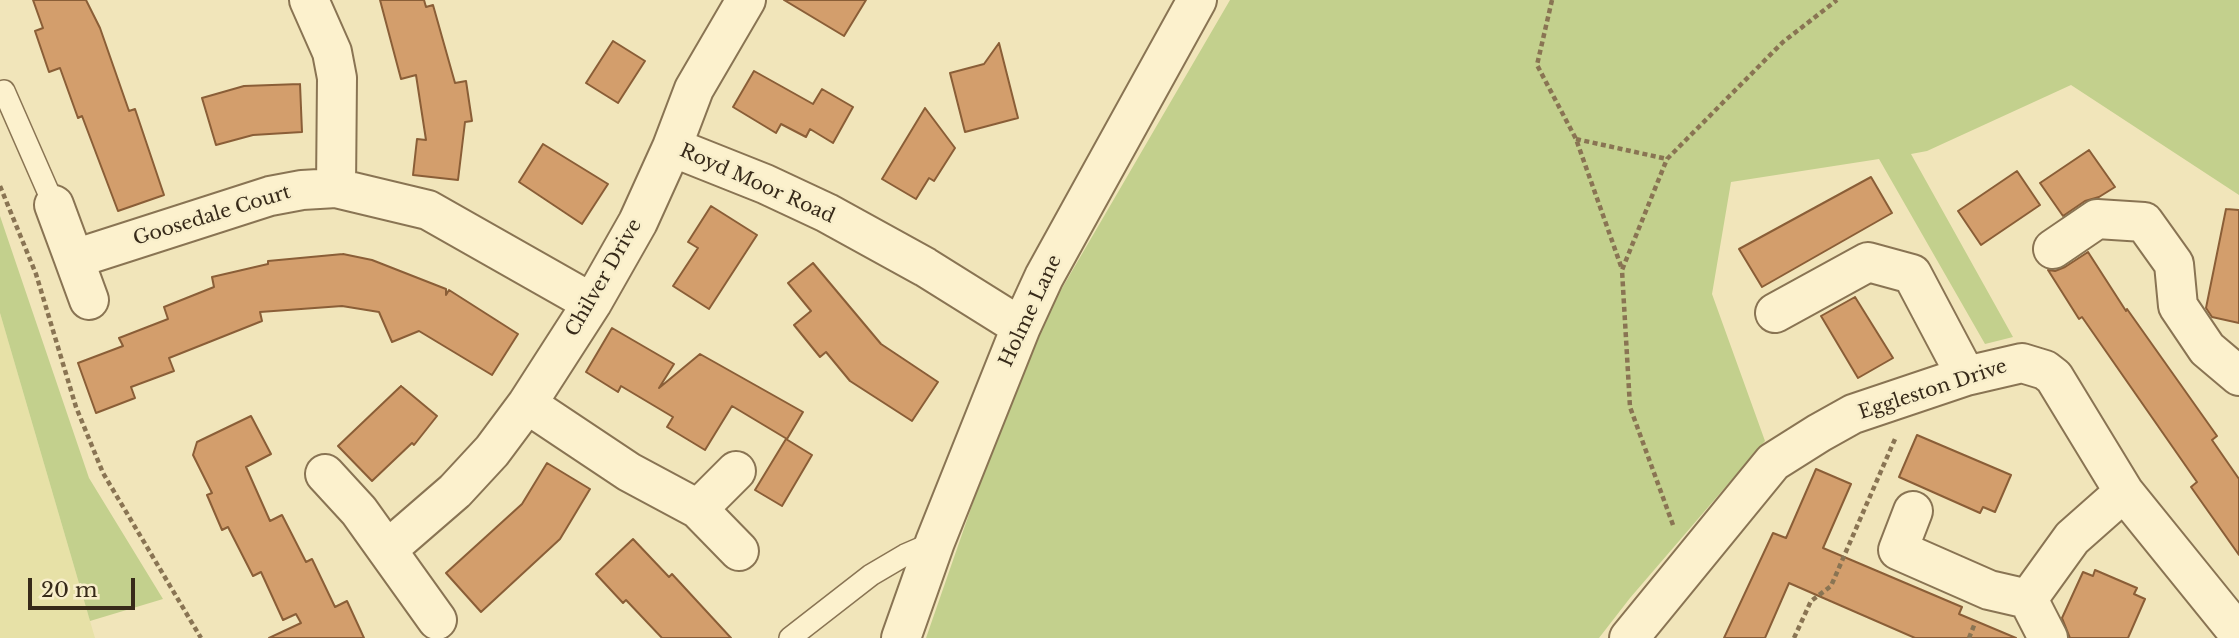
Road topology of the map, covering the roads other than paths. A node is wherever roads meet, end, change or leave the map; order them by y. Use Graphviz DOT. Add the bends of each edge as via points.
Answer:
graph roads {
  1 [pos="309,0"];
  2 [pos="746,0"];
  3 [pos="1197,0"];
  4 [pos="4,91"];
  5 [pos="672,148"];
  6 [pos="336,188"];
  7 [pos="54,205"];
  8 [pos="2053,249"];
  9 [pos="74,259"];
  10 [pos="89,300"];
  11 [pos="592,303"];
  12 [pos="1775,313"];
  13 [pos="1021,327"];
  14 [pos="1966,376"];
  15 [pos="2239,376"];
  16 [pos="527,404"];
  17 [pos="736,471"];
  18 [pos="325,474"];
  19 [pos="2124,492"];
  20 [pos="698,509"];
  21 [pos="1913,511"];
  22 [pos="935,542"];
  23 [pos="388,549"];
  24 [pos="739,551"];
  25 [pos="2028,599"];
  26 [pos="2236,625"];
  27 [pos="444,629"];
  28 [pos="790,638"];
  29 [pos="901,638"];
  30 [pos="1629,638"];
  31 [pos="2048,638"];
  1 -- 6 [label="street" via="337,78"];
  2 -- 5 [label="street, Royd Moor Road" via="694,89"];
  3 -- 13 [label="street, Holme Lane"];
  4 -- 7 [label="lane"];
  5 -- 11 [label="street, Chilver Drive" via="638,222"];
  5 -- 13 [label="street, Royd Moor Road" via="827,213"];
  6 -- 9 [label="street, Goosedale Court" via="270,196"];
  6 -- 11 [label="street, Goosedale Court" via="429,210"];
  7 -- 9 [label="street"];
  8 -- 15 [label="street" via="2097,219 2144,222 2174,264 2178,306 2207,349"];
  9 -- 10 [label="street"];
  11 -- 16 [label="street, Chilver Drive"];
  12 -- 14 [label="street" via="1868,262 1912,274"];
  13 -- 22 [label="street, Holme Lane"];
  14 -- 19 [label="street, Eggleston Drive" via="2022,363 2045,370 2061,387"];
  14 -- 30 [label="street, Eggleston Drive" via="1853,414 1773,462"];
  16 -- 20 [label="street" via="629,472"];
  16 -- 23 [label="street, Chilver Drive" via="455,491"];
  17 -- 20 [label="street"];
  18 -- 23 [label="street"];
  19 -- 25 [label="street" via="2072,538"];
  19 -- 26 [label="street, Eggleston Drive"];
  20 -- 24 [label="street"];
  21 -- 25 [label="street" via="1898,550 1989,590"];
  22 -- 28 [label="lane" via="872,575"];
  22 -- 29 [label="street, Holme Lane"];
  23 -- 27 [label="street"];
  25 -- 31 [label="street"];
}
